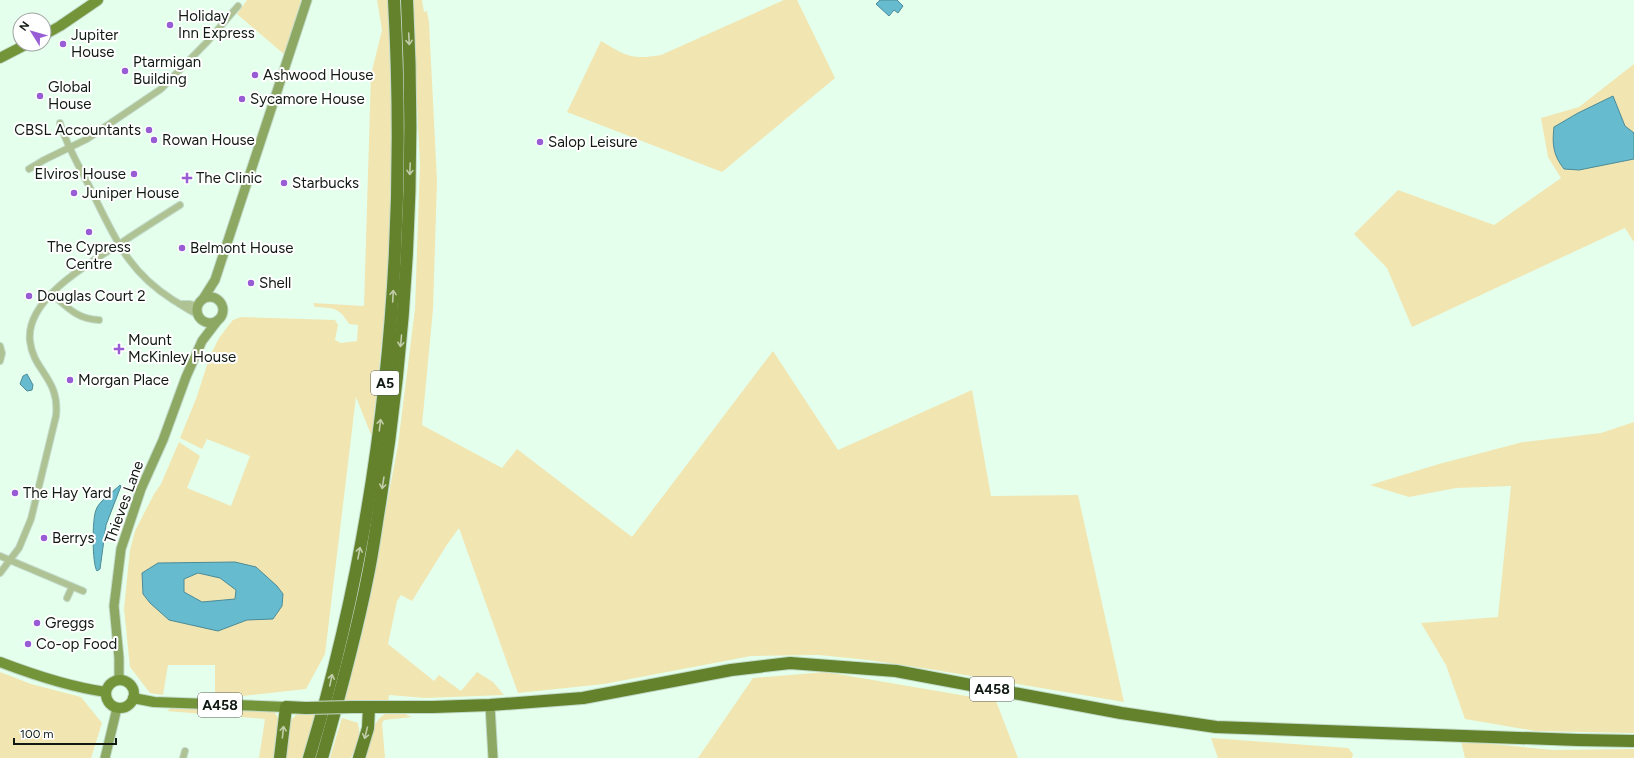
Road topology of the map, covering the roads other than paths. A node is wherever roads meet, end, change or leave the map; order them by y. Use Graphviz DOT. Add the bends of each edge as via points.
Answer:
graph roads {
  1 [pos="98,0"];
  2 [pos="307,0"];
  3 [pos="394,0"];
  4 [pos="407,0"];
  5 [pos="238,6"];
  6 [pos="52,30"];
  7 [pos="12,52"];
  8 [pos="0,58"];
  9 [pos="60,123"];
  10 [pos="69,148"];
  11 [pos="29,169"];
  12 [pos="180,205"];
  13 [pos="118,245"];
  14 [pos="215,280"];
  15 [pos="52,294"];
  16 [pos="218,301"];
  17 [pos="200,310"];
  18 [pos="99,320"];
  19 [pos="218,320"];
  20 [pos="202,341"];
  21 [pos="0,346"];
  22 [pos="0,361"];
  23 [pos="0,556"];
  24 [pos="10,560"];
  25 [pos="0,573"];
  26 [pos="72,587"];
  27 [pos="83,592"];
  28 [pos="67,598"];
  29 [pos="0,662"];
  30 [pos="119,680"];
  31 [pos="106,692"];
  32 [pos="133,698"];
  33 [pos="490,705"];
  34 [pos="286,707"];
  35 [pos="369,707"];
  36 [pos="117,708"];
  37 [pos="1634,741"];
  38 [pos="186,751"];
  39 [pos="105,758"];
  40 [pos="183,758"];
  41 [pos="280,758"];
  42 [pos="309,758"];
  43 [pos="322,758"];
  44 [pos="359,758"];
  45 [pos="493,758"];
  1 -- 6 [label="main road"];
  2 -- 14 [label="main road"];
  42 -- 3 [label="highway, A5, one-way" via="328,695 357,562 372,484 388,351 396,244 398,153 398,63"];
  4 -- 43 [label="highway, A5, one-way" via="411,148 408,240 402,338 392,430 368,574"];
  5 -- 10 [label="street" via="208,42 161,89 87,139"];
  7 -- 8 [label="main road"];
  9 -- 10 [label="street"];
  10 -- 11 [label="street"];
  10 -- 13 [label="street"];
  12 -- 13 [label="street"];
  13 -- 15 [label="street" via="74,273"];
  13 -- 17 [label="street" via="143,277 187,310"];
  14 -- 16 [label="main road"];
  14 -- 17 [label="main road"];
  15 -- 18 [label="street" via="76,315"];
  15 -- 24 [label="street" via="36,314 30,328 30,341 32,352 53,387 57,401 56,416 31,519 19,548"];
  16 -- 17 [label="main road" via="211,298"];
  16 -- 19 [label="main road" via="222,311"];
  17 -- 19 [label="main road" via="213,323"];
  17 -- 20 [label="main road"];
  19 -- 20 [label="main road"];
  20 -- 30 [label="main road, Thieves Lane" via="141,489 121,549 114,606"];
  21 -- 22 [label="street"];
  23 -- 24 [label="street"];
  24 -- 25 [label="street"];
  24 -- 26 [label="street"];
  26 -- 27 [label="street"];
  26 -- 28 [label="street"];
  29 -- 31 [label="main road" via="70,684"];
  30 -- 31 [label="main road" via="110,684"];
  30 -- 32 [label="main road" via="130,685 133,689"];
  31 -- 36 [label="main road" via="107,700"];
  32 -- 34 [label="main road, A458" via="154,702"];
  32 -- 36 [label="main road" via="129,705"];
  33 -- 35 [label="highway, A458"];
  33 -- 37 [label="highway, A458" via="583,698 731,670 790,663 896,671 1121,713 1216,727"];
  33 -- 45 [label="main road"];
  34 -- 35 [label="highway, A458, bridge"];
  41 -- 34 [label="highway, one-way"];
  35 -- 44 [label="highway, one-way" via="368,728"];
  36 -- 39 [label="main road"];
  38 -- 40 [label="street"];
}
